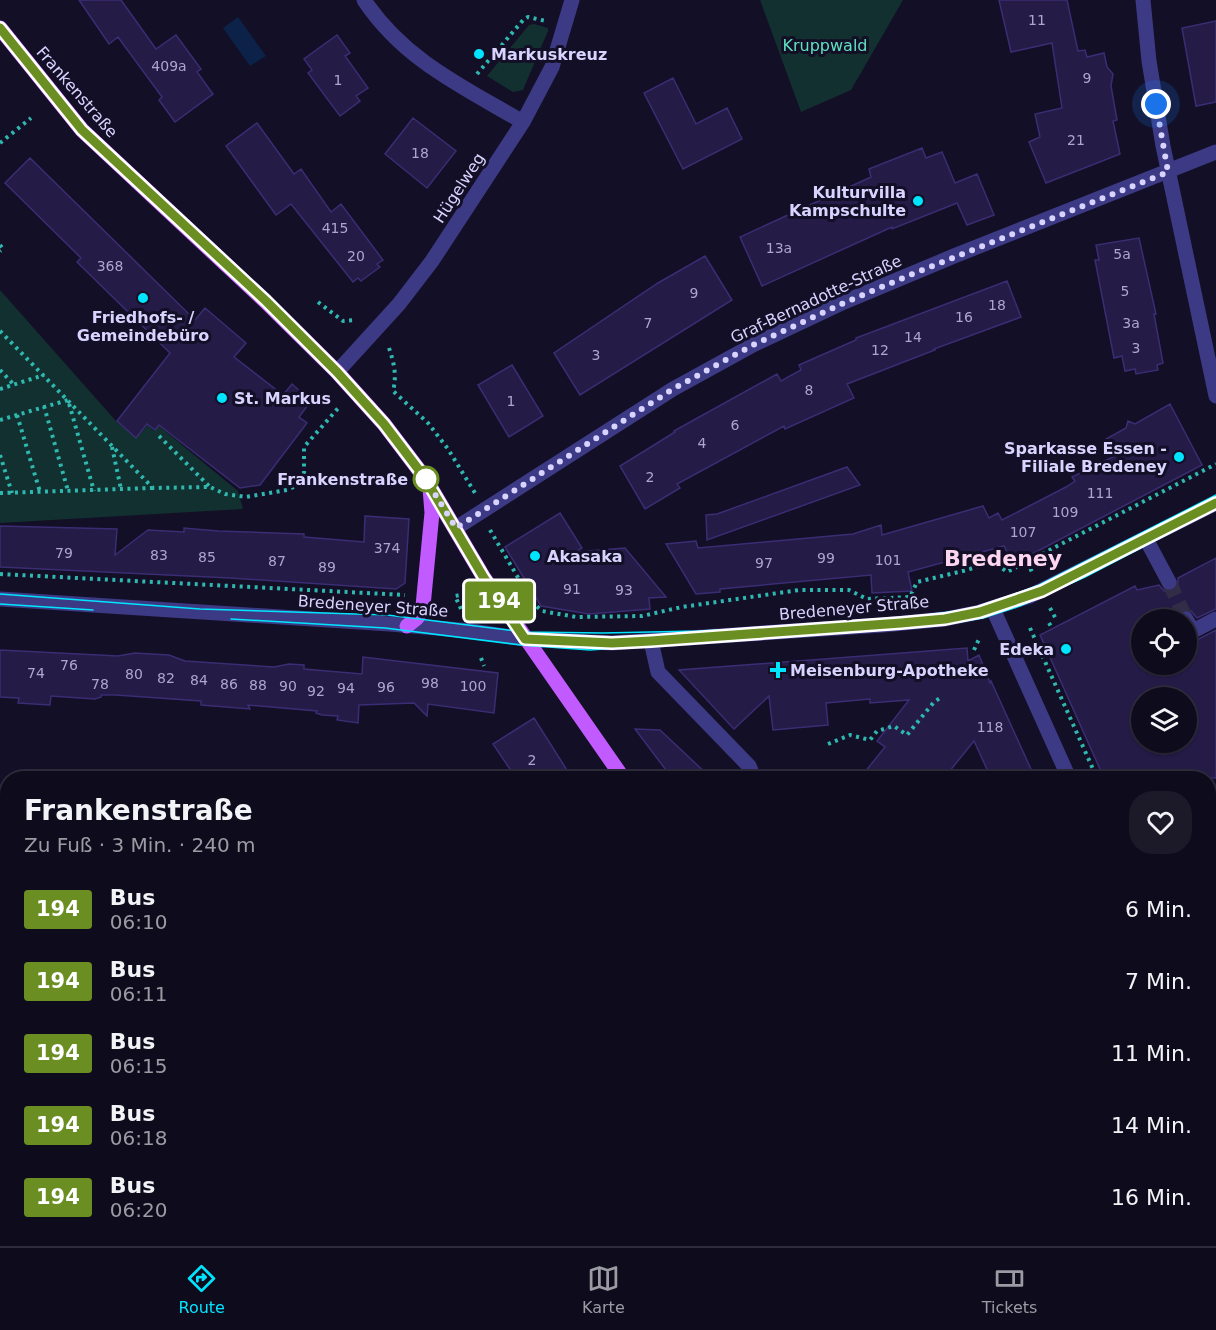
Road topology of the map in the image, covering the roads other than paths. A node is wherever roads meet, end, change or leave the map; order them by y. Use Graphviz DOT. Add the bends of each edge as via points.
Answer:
graph roads {
  1 [pos="364,0"];
  2 [pos="572,0"];
  3 [pos="1143,0"];
  4 [pos="0,28"];
  5 [pos="523,122"];
  6 [pos="1216,152"];
  7 [pos="1168,172"];
  8 [pos="337,372"];
  9 [pos="1216,396"];
  10 [pos="430,485"];
  11 [pos="1216,503"];
  12 [pos="456,528"];
  13 [pos="1146,539"];
  14 [pos="1169,582"];
  15 [pos="0,598"];
  16 [pos="993,609"];
  17 [pos="1216,619"];
  18 [pos="406,626"];
  19 [pos="1197,628"];
  20 [pos="525,639"];
  21 [pos="651,641"];
  22 [pos="618,771"];
  23 [pos="750,771"];
  24 [pos="1066,771"];
  1 -- 5 [label="street" via="378,21 418,60"];
  2 -- 5 [label="street, Hügelweg" via="552,67"];
  3 -- 7 [label="street"];
  4 -- 8 [label="main road, Frankenstraße" via="82,130"];
  5 -- 8 [label="street, Hügelweg" via="432,261"];
  6 -- 7 [label="street, Graf-Bernadotte-Straße"];
  7 -- 9 [label="street"];
  7 -- 12 [label="street, Graf-Bernadotte-Straße" via="943,261 753,345 673,389"];
  8 -- 10 [label="main road, Frankenstraße" via="384,424"];
  10 -- 12 [label="main road, Frankenstraße"];
  10 -- 18 [label="main road" via="432,513 423,606 417,618"];
  11 -- 13 [label="street, Bredeneyer Straße"];
  12 -- 20 [label="main road, Frankenstraße"];
  13 -- 14 [label="street"];
  13 -- 16 [label="street, Bredeneyer Straße" via="1042,591"];
  15 -- 18 [label="street, Bredeneyer Straße"];
  16 -- 21 [label="street, Bredeneyer Straße" via="918,622"];
  16 -- 24 [label="street"];
  17 -- 19 [label="street"];
  18 -- 20 [label="street, Bredeneyer Straße"];
  20 -- 21 [label="street, Bredeneyer Straße"];
  20 -- 22 [label="main road, Frankenstraße"];
  21 -- 23 [label="street" via="658,672"];
}
